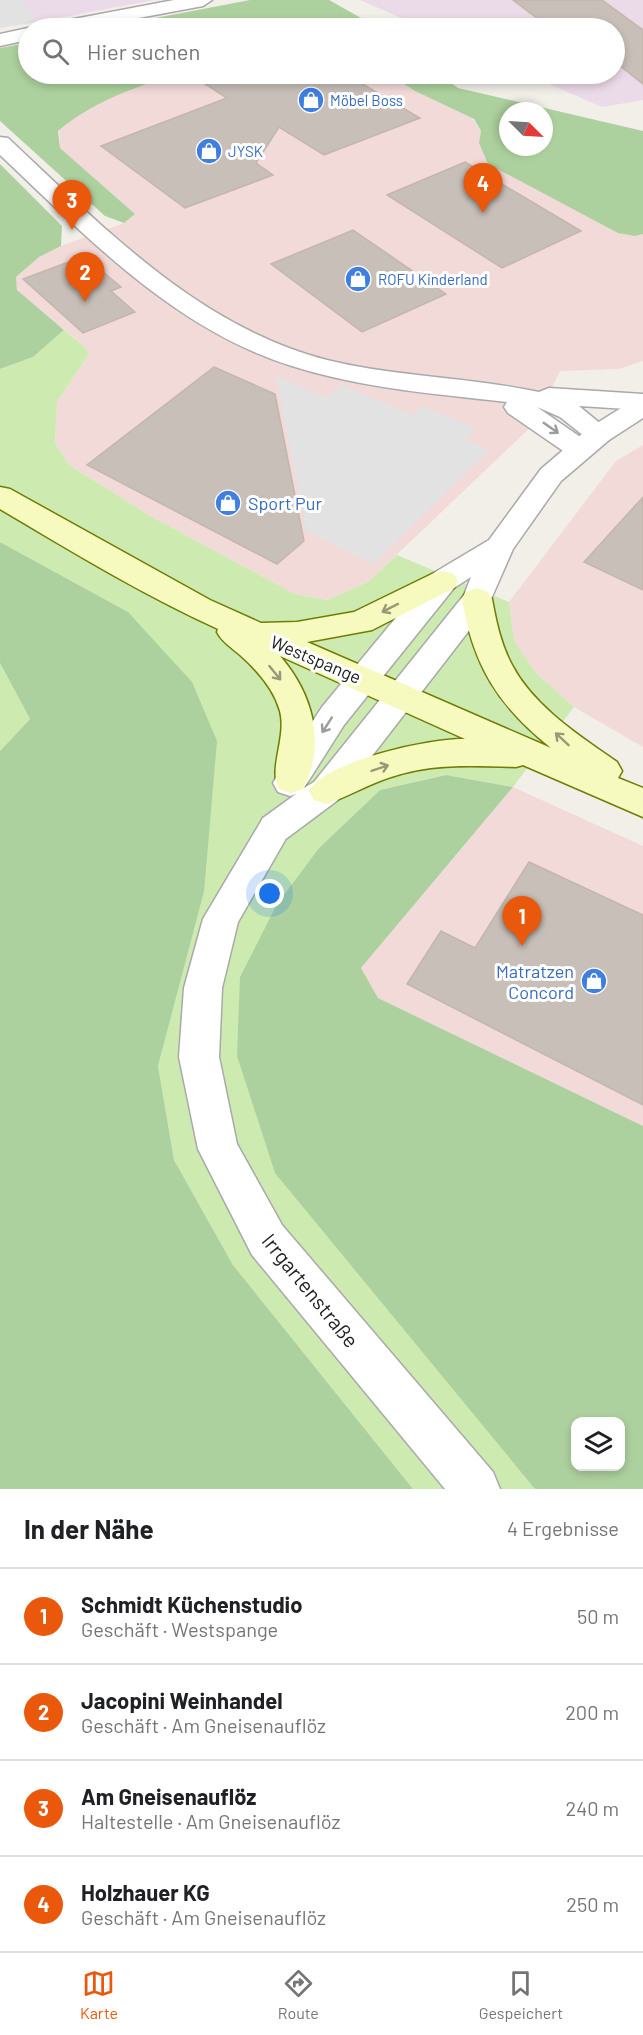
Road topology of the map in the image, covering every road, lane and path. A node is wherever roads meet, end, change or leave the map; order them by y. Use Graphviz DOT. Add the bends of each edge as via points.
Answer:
graph roads {
  1 [pos="203,0"];
  2 [pos="110,18"];
  3 [pos="18,36"];
  4 [pos="0,40"];
  5 [pos="0,143"];
  6 [pos="482,392"];
  7 [pos="514,393"];
  8 [pos="643,402"];
  9 [pos="643,406"];
  10 [pos="589,442"];
  11 [pos="0,496"];
  12 [pos="498,547"];
  13 [pos="442,581"];
  14 [pos="477,599"];
  15 [pos="199,608"];
  16 [pos="254,632"];
  17 [pos="363,679"];
  18 [pos="401,696"];
  19 [pos="533,755"];
  20 [pos="291,780"];
  21 [pos="326,791"];
  22 [pos="643,800"];
  23 [pos="275,828"];
  24 [pos="476,1489"];
  1 -- 2 [label="street"];
  3 -- 4 [label="street"];
  5 -- 6 [label="street" via="125,258 219,325 255,345 352,373"];
  6 -- 7 [label="street"];
  6 -- 10 [label="street, one-way"];
  7 -- 8 [label="street"];
  7 -- 10 [label="street" via="578,416"];
  9 -- 10 [label="street"];
  10 -- 12 [label="street" via="551,475"];
  11 -- 15 [label="main road, Westspange"];
  12 -- 13 [label="street, Irrgartenstraße"];
  12 -- 14 [label="street, Irrgartenstraße"];
  13 -- 16 [label="main road, one-way" via="362,622 297,633"];
  13 -- 17 [label="street, Irrgartenstraße"];
  14 -- 18 [label="street, Irrgartenstraße"];
  22 -- 14 [label="main road, one-way" via="568,745 521,700 496,667"];
  15 -- 16 [label="main road, Westspange"];
  15 -- 20 [label="main road, one-way" via="248,642 290,697 299,724"];
  16 -- 17 [label="main road, Westspange"];
  17 -- 18 [label="main road, Westspange"];
  17 -- 20 [label="street, Irrgartenstraße, one-way"];
  18 -- 19 [label="main road, Westspange"];
  18 -- 21 [label="street, Irrgartenstraße"];
  21 -- 19 [label="main road, one-way" via="386,766 447,752"];
  19 -- 22 [label="main road, Westspange"];
  20 -- 23 [label="street, Irrgartenstraße"];
  21 -- 23 [label="street, Irrgartenstraße"];
  23 -- 24 [label="street, Irrgartenstraße" via="221,919 203,988 199,1057 218,1149 267,1240"];
}
